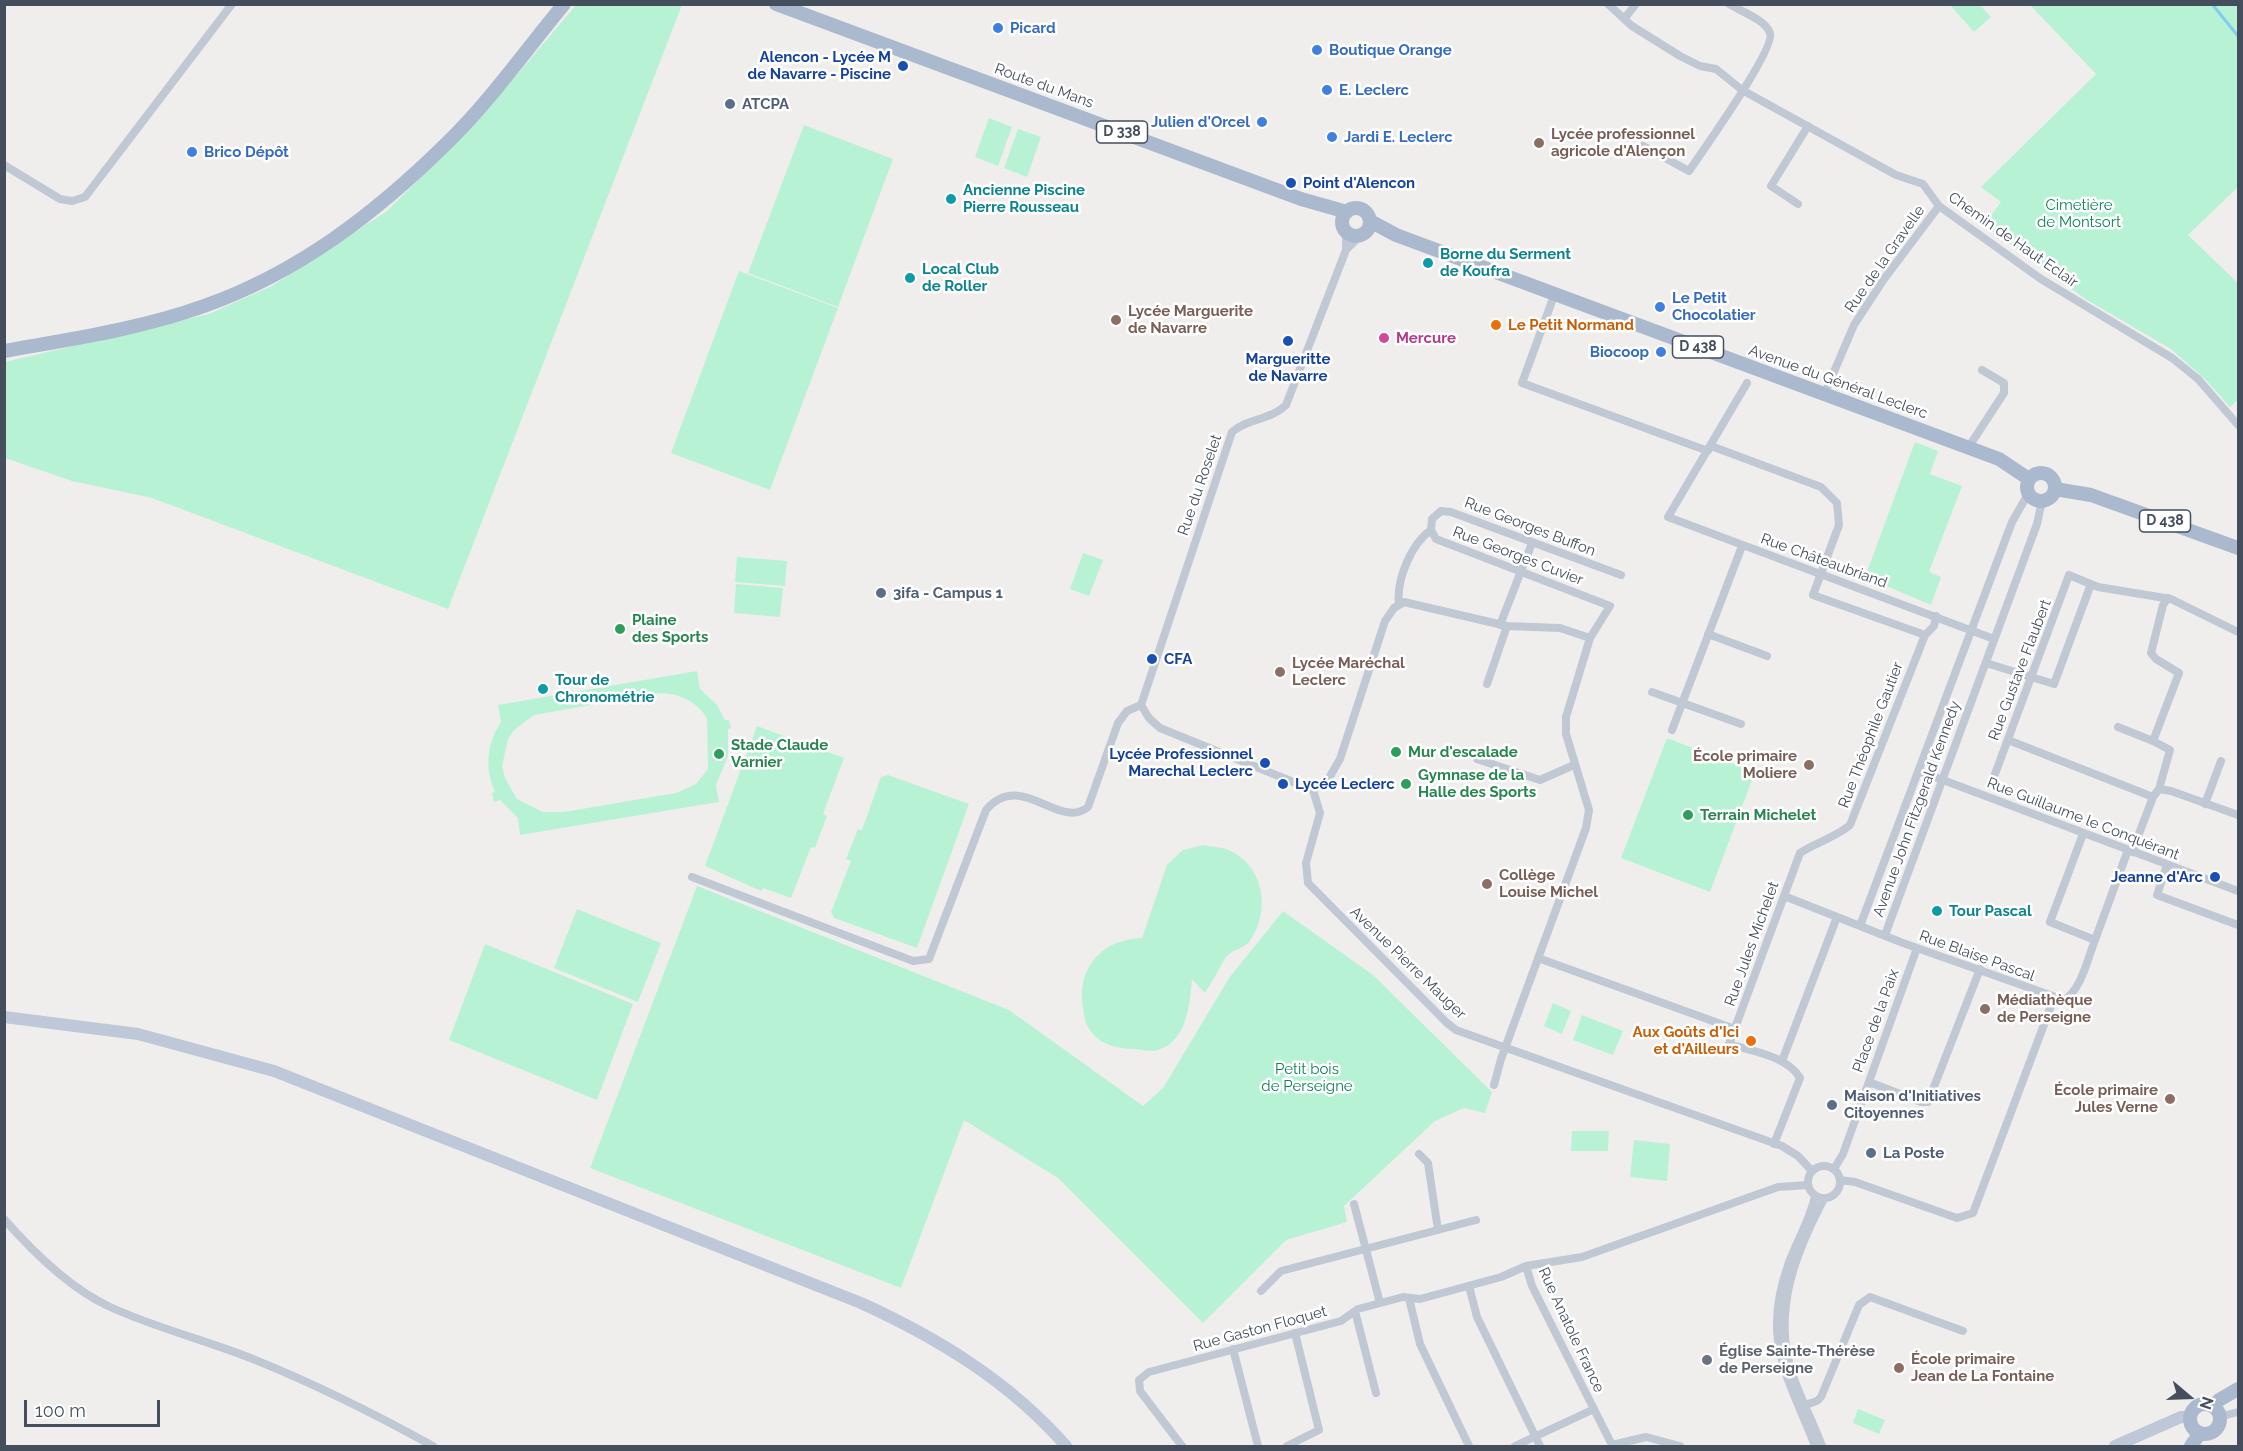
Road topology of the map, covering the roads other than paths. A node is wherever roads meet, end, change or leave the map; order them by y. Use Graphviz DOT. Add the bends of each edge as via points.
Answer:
graph roads {
  1 [pos="232,4"];
  2 [pos="554,4"];
  3 [pos="564,4"];
  4 [pos="776,4"];
  5 [pos="1608,4"];
  6 [pos="1636,4"];
  7 [pos="1729,4"];
  8 [pos="1624,20"];
  9 [pos="1742,90"];
  10 [pos="1808,126"];
  11 [pos="1643,146"];
  12 [pos="426,162"];
  13 [pos="4,165"];
  14 [pos="1798,204"];
  15 [pos="1939,206"];
  16 [pos="1345,223"];
  17 [pos="1366,230"];
  18 [pos="1346,250"];
  19 [pos="1555,293"];
  20 [pos="4,351"];
  21 [pos="1982,369"];
  22 [pos="1747,383"];
  23 [pos="1824,395"];
  24 [pos="2238,424"];
  25 [pos="1968,448"];
  26 [pos="1710,449"];
  27 [pos="2029,479"];
  28 [pos="2055,489"];
  29 [pos="2028,494"];
  30 [pos="2042,501"];
  31 [pos="1432,519"];
  32 [pos="1431,530"];
  33 [pos="1532,543"];
  34 [pos="1742,546"];
  35 [pos="2238,548"];
  36 [pos="1521,572"];
  37 [pos="1820,573"];
  38 [pos="1621,575"];
  39 [pos="2091,584"];
  40 [pos="2168,598"];
  41 [pos="1399,605"];
  42 [pos="1936,616"];
  43 [pos="1503,626"];
  44 [pos="1970,631"];
  45 [pos="2238,632"];
  46 [pos="1708,634"];
  47 [pos="1925,635"];
  48 [pos="1590,638"];
  49 [pos="1994,639"];
  50 [pos="1767,656"];
  51 [pos="1986,663"];
  52 [pos="2030,677"];
  53 [pos="1487,684"];
  54 [pos="1652,692"];
  55 [pos="1682,703"];
  56 [pos="1141,705"];
  57 [pos="1741,724"];
  58 [pos="2118,727"];
  59 [pos="1672,730"];
  60 [pos="2007,740"];
  61 [pos="2153,741"];
  62 [pos="1477,759"];
  63 [pos="2221,761"];
  64 [pos="1574,765"];
  65 [pos="1919,771"];
  66 [pos="1995,774"];
  67 [pos="1942,778"];
  68 [pos="2159,789"];
  69 [pos="1313,790"];
  70 [pos="2153,797"];
  71 [pos="2205,804"];
  72 [pos="2238,815"];
  73 [pos="2084,834"];
  74 [pos="2130,851"];
  75 [pos="1800,854"];
  76 [pos="2167,865"];
  77 [pos="692,878"];
  78 [pos="2238,891"];
  79 [pos="1784,896"];
  80 [pos="1837,917"];
  81 [pos="2238,925"];
  82 [pos="1860,926"];
  83 [pos="1885,935"];
  84 [pos="2095,940"];
  85 [pos="1917,948"];
  86 [pos="1538,958"];
  87 [pos="1980,969"];
  88 [pos="2054,998"];
  89 [pos="4,1017"];
  90 [pos="1735,1029"];
  91 [pos="1505,1047"];
  92 [pos="1782,1061"];
  93 [pos="1869,1082"];
  94 [pos="1494,1085"];
  95 [pos="1774,1144"];
  96 [pos="1419,1154"];
  97 [pos="1834,1170"];
  98 [pos="1812,1171"];
  99 [pos="1840,1180"];
  100 [pos="1808,1185"];
  101 [pos="1815,1196"];
  102 [pos="1824,1199"];
  103 [pos="1354,1204"];
  104 [pos="4,1219"];
  105 [pos="1476,1220"];
  106 [pos="1438,1230"];
  107 [pos="1366,1249"];
  108 [pos="1526,1266"];
  109 [pos="1469,1286"];
  110 [pos="1261,1291"];
  111 [pos="1409,1298"];
  112 [pos="1380,1303"];
  113 [pos="1354,1311"];
  114 [pos="1963,1330"];
  115 [pos="1295,1333"];
  116 [pos="1233,1349"];
  117 [pos="2238,1389"];
  118 [pos="1376,1393"];
  119 [pos="1803,1406"];
  120 [pos="1594,1409"];
  121 [pos="2216,1412"];
  122 [pos="2238,1412"];
  123 [pos="2191,1417"];
  124 [pos="2200,1433"];
  125 [pos="1535,1437"];
  126 [pos="433,1446"];
  127 [pos="1066,1446"];
  128 [pos="1182,1446"];
  129 [pos="1258,1446"];
  130 [pos="1287,1446"];
  131 [pos="1469,1446"];
  132 [pos="1515,1446"];
  133 [pos="1540,1446"];
  134 [pos="1612,1446"];
  135 [pos="1680,1446"];
  136 [pos="1815,1446"];
  137 [pos="1822,1446"];
  138 [pos="2115,1446"];
  139 [pos="2191,1446"];
  1 -- 13 [label="street" via="85,197 60,199"];
  2 -- 12 [label="main road"];
  3 -- 12 [label="main road" via="448,142"];
  4 -- 16 [label="main road, Route du Mans / D 338" via="1301,199"];
  5 -- 8 [label="street, Chemin de Haut Eclair"];
  6 -- 8 [label="street"];
  7 -- 9 [label="street" via="1771,34 1770,44"];
  8 -- 9 [label="street, Chemin de Haut Eclair" via="1680,56 1716,69"];
  9 -- 10 [label="street, Chemin de Haut Eclair"];
  9 -- 11 [label="street" via="1689,171"];
  10 -- 14 [label="street" via="1771,186"];
  10 -- 15 [label="street, Chemin de Haut Eclair" via="1896,176 1923,184"];
  12 -- 20 [label="main road" via="358,223 236,294 123,329"];
  15 -- 23 [label="street, Rue de la Gravelle" via="1854,325"];
  15 -- 24 [label="street, Chemin de Haut Eclair" via="2041,279 2172,358 2198,379"];
  16 -- 17 [label="main road" via="1352,236"];
  16 -- 17 [label="main road" via="1354,208 1364,210"];
  16 -- 18 [label="street, Rue du Roselet"];
  17 -- 18 [label="street, Rue du Roselet"];
  17 -- 19 [label="main road, Avenue du Général Leclerc / D 438" via="1396,235"];
  18 -- 56 [label="street, Rue du Roselet" via="1286,405 1279,413 1256,418 1233,432"];
  19 -- 23 [label="main road, Avenue du Général Leclerc / D 438"];
  19 -- 26 [label="street" via="1522,383"];
  21 -- 25 [label="street" via="2004,383 2004,393"];
  22 -- 26 [label="street"];
  23 -- 25 [label="main road, Avenue du Général Leclerc / D 438"];
  25 -- 27 [label="main road, Avenue du Général Leclerc / D 438" via="1999,459"];
  26 -- 34 [label="street, Rue Châteaubriand" via="1668,517"];
  26 -- 37 [label="street" via="1821,487 1831,494 1838,503 1839,525"];
  27 -- 28 [label="main road" via="2035,474 2048,475"];
  27 -- 29 [label="main road"];
  28 -- 30 [label="main road" via="2053,495"];
  28 -- 35 [label="main road, D 438" via="2099,497"];
  29 -- 30 [label="main road"];
  29 -- 44 [label="street, Avenue John Fitzgerald Kennedy" via="2012,522"];
  30 -- 49 [label="street, Avenue John Fitzgerald Kennedy"];
  31 -- 32 [label="street, Rue Georges Cuvier"];
  31 -- 33 [label="street, Rue Georges Buffon" via="1442,511 1451,512"];
  32 -- 36 [label="street, Rue Georges Cuvier" via="1436,539"];
  32 -- 41 [label="street" via="1419,539 1397,590"];
  33 -- 36 [label="street"];
  33 -- 38 [label="street, Rue Georges Buffon"];
  34 -- 37 [label="street, Rue Châteaubriand"];
  34 -- 46 [label="street"];
  36 -- 43 [label="street"];
  36 -- 48 [label="street, Rue Georges Cuvier" via="1610,606"];
  37 -- 42 [label="street, Rue Châteaubriand"];
  37 -- 47 [label="street" via="1813,595"];
  39 -- 40 [label="street"];
  39 -- 52 [label="street" via="2054,684"];
  39 -- 52 [label="street, Rue Gustave Flaubert" via="2069,575"];
  40 -- 45 [label="street"];
  40 -- 61 [label="street" via="2151,653 2179,673"];
  41 -- 43 [label="street" via="1414,603"];
  41 -- 69 [label="street" via="1385,621 1340,759 1329,778"];
  42 -- 44 [label="street, Rue Châteaubriand"];
  42 -- 47 [label="street, Rue Théophile Gautier" via="1934,626"];
  43 -- 48 [label="street" via="1560,628"];
  43 -- 53 [label="street"];
  44 -- 49 [label="street, Rue Châteaubriand"];
  44 -- 65 [label="street, Avenue John Fitzgerald Kennedy"];
  46 -- 50 [label="street"];
  46 -- 55 [label="street"];
  47 -- 75 [label="street, Rue Théophile Gautier" via="1850,825"];
  48 -- 64 [label="street" via="1566,717"];
  49 -- 51 [label="street, Avenue John Fitzgerald Kennedy"];
  51 -- 52 [label="street"];
  51 -- 67 [label="street, Avenue John Fitzgerald Kennedy"];
  52 -- 60 [label="street, Rue Gustave Flaubert"];
  54 -- 55 [label="street"];
  55 -- 57 [label="street"];
  55 -- 59 [label="street"];
  56 -- 69 [label="street" via="1160,728"];
  56 -- 77 [label="street" via="1127,711 1118,723 1088,807 1082,812 1070,813 1019,795 996,798 986,810 929,959 913,961"];
  58 -- 61 [label="street"];
  60 -- 66 [label="street, Rue Gustave Flaubert"];
  60 -- 70 [label="street"];
  61 -- 68 [label="street" via="2170,750"];
  62 -- 64 [label="street" via="1540,780"];
  63 -- 71 [label="street"];
  64 -- 86 [label="street" via="1589,810 1586,828"];
  65 -- 67 [label="street, Rue Guillaume le Conquérant"];
  65 -- 82 [label="street, Avenue John Fitzgerald Kennedy"];
  67 -- 73 [label="street, Rue Guillaume le Conquérant"];
  67 -- 83 [label="street, Avenue John Fitzgerald Kennedy"];
  68 -- 70 [label="street"];
  68 -- 71 [label="street"];
  69 -- 91 [label="street, Avenue Pierre Mauger" via="1320,813 1305,875 1315,892 1447,1023 1456,1030"];
  70 -- 74 [label="street"];
  71 -- 72 [label="street"];
  73 -- 74 [label="street, Rue Guillaume le Conquérant"];
  73 -- 84 [label="street" via="2050,922"];
  74 -- 76 [label="street, Rue Guillaume le Conquérant"];
  74 -- 84 [label="street"];
  75 -- 79 [label="street, Rue Jules Michelet"];
  76 -- 78 [label="street, Rue Guillaume le Conquérant"];
  76 -- 81 [label="street" via="2157,895"];
  79 -- 80 [label="street"];
  79 -- 90 [label="street, Rue Jules Michelet"];
  80 -- 82 [label="street"];
  80 -- 92 [label="street"];
  82 -- 83 [label="street, Avenue John Fitzgerald Kennedy"];
  83 -- 85 [label="street, Rue Blaise Pascal"];
  84 -- 88 [label="street" via="2071,996 2064,1000"];
  85 -- 87 [label="street, Rue Blaise Pascal"];
  85 -- 93 [label="street, Place de la Paix"];
  86 -- 90 [label="street"];
  86 -- 91 [label="street"];
  87 -- 88 [label="street, Rue Blaise Pascal"];
  87 -- 93 [label="street" via="1928,1102"];
  88 -- 99 [label="street" via="1973,1213 1957,1218"];
  89 -- 127 [label="main road" via="138,1034 274,1071 861,1303 938,1341 977,1366 1025,1405"];
  90 -- 92 [label="street, Rue Jules Michelet" via="1729,1044"];
  91 -- 94 [label="street"];
  91 -- 95 [label="street, Avenue Pierre Mauger"];
  92 -- 95 [label="street" via="1800,1078"];
  93 -- 97 [label="street, Place de la Paix"];
  95 -- 98 [label="street, Avenue Pierre Mauger" via="1798,1156"];
  96 -- 106 [label="street" via="1428,1163"];
  97 -- 98 [label="street" via="1820,1167"];
  97 -- 99 [label="street"];
  98 -- 100 [label="street"];
  99 -- 102 [label="street" via="1838,1191"];
  100 -- 101 [label="street"];
  100 -- 108 [label="street, Rue Anatole France" via="1779,1187 1582,1257"];
  101 -- 102 [label="street"];
  101 -- 119 [label="street" via="1776,1308 1778,1348"];
  102 -- 119 [label="street" via="1796,1263 1784,1307 1785,1346"];
  103 -- 107 [label="street"];
  104 -- 126 [label="street" via="36,1253 76,1286 108,1305 313,1384"];
  105 -- 106 [label="street"];
  106 -- 107 [label="street"];
  107 -- 110 [label="street" via="1281,1271"];
  107 -- 112 [label="street"];
  108 -- 109 [label="street, Rue Gaston Floquet"];
  108 -- 120 [label="street, Rue Anatole France" via="1532,1286"];
  109 -- 111 [label="street, Rue Gaston Floquet" via="1420,1299"];
  109 -- 125 [label="street" via="1477,1317"];
  111 -- 112 [label="street, Rue Gaston Floquet"];
  111 -- 131 [label="street" via="1420,1344"];
  112 -- 113 [label="street, Rue Gaston Floquet"];
  113 -- 115 [label="street, Rue Gaston Floquet" via="1341,1321"];
  113 -- 118 [label="street"];
  114 -- 119 [label="street" via="1870,1297 1859,1305 1821,1397"];
  115 -- 116 [label="street, Rue Gaston Floquet"];
  115 -- 130 [label="street" via="1319,1430"];
  116 -- 128 [label="street, Rue Gaston Floquet" via="1149,1372 1138,1380 1140,1391"];
  116 -- 129 [label="street"];
  117 -- 121 [label="main road" via="2219,1400"];
  119 -- 136 [label="street"];
  119 -- 137 [label="street"];
  120 -- 125 [label="street"];
  120 -- 134 [label="street, Rue Anatole France"];
  121 -- 122 [label="street"];
  121 -- 123 [label="main road" via="2199,1406"];
  121 -- 124 [label="main road" via="2218,1426 2212,1432"];
  123 -- 124 [label="main road" via="2192,1425"];
  123 -- 138 [label="main road" via="2181,1417"];
  124 -- 139 [label="main road"];
  125 -- 132 [label="street"];
  125 -- 133 [label="street"];
  134 -- 135 [label="street, Rue Anatole France" via="1646,1437"];
}
